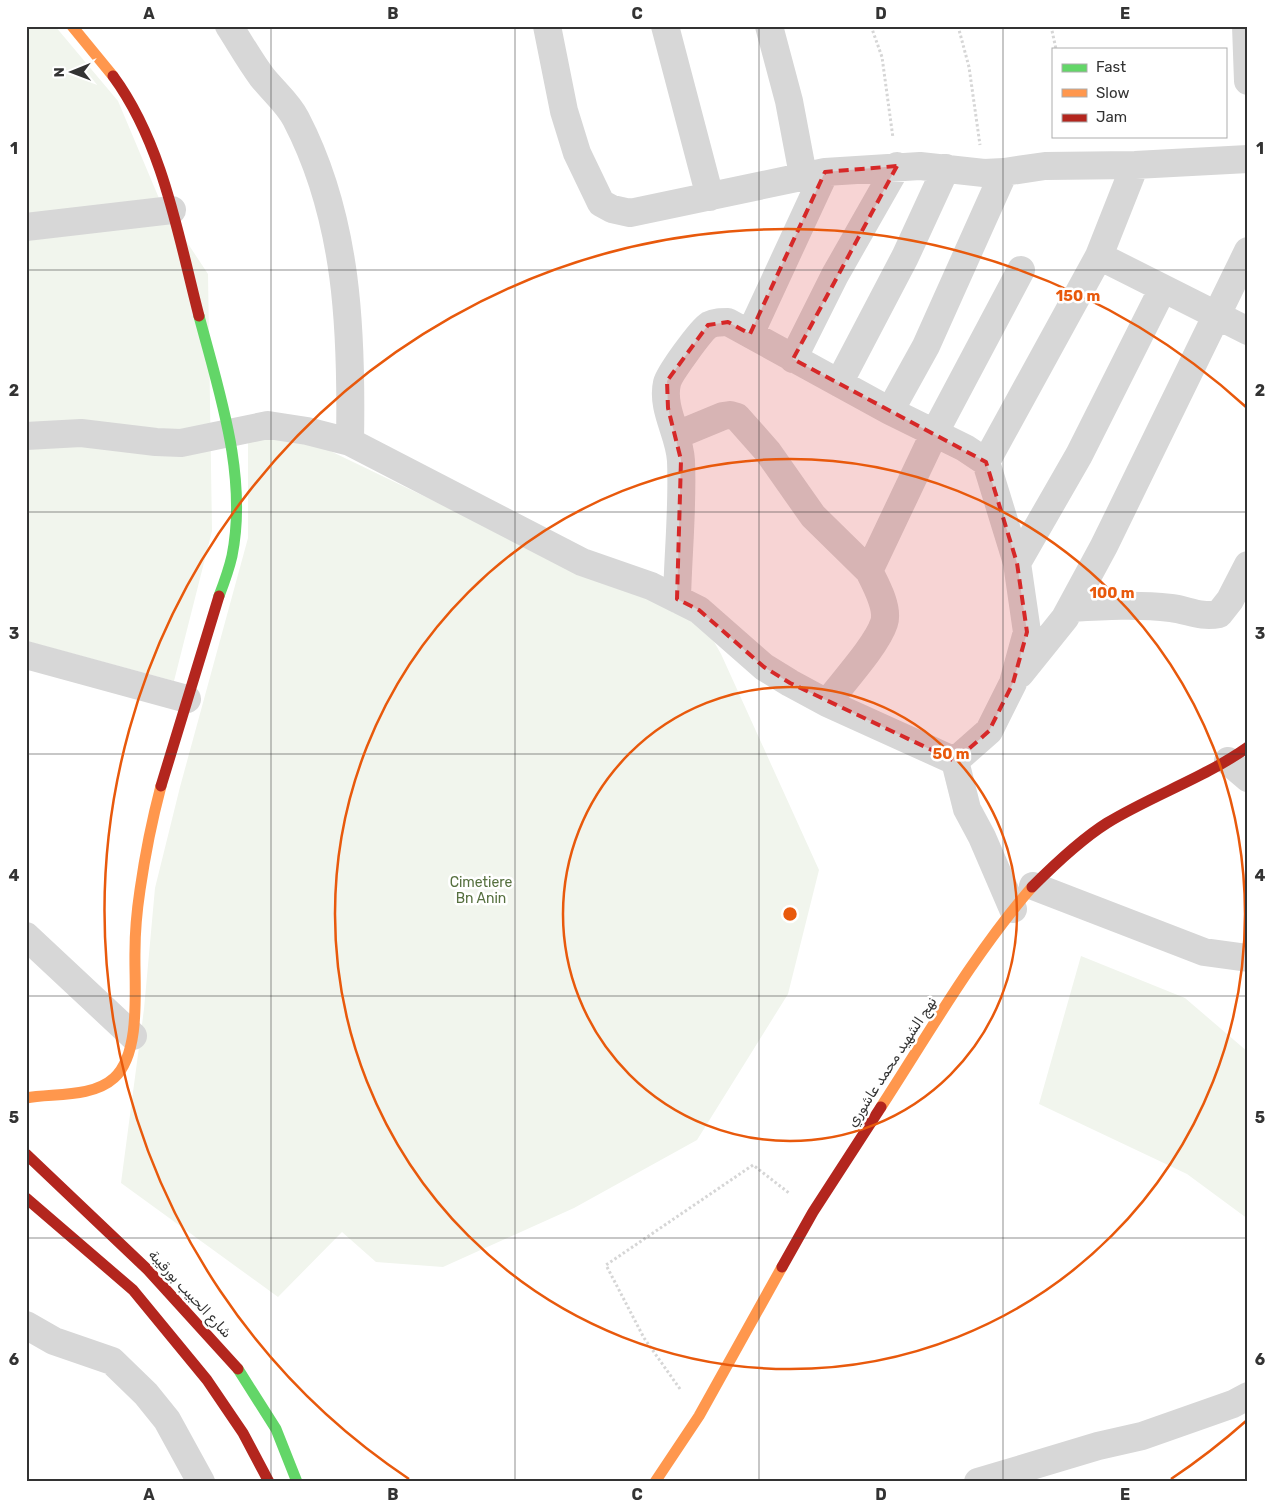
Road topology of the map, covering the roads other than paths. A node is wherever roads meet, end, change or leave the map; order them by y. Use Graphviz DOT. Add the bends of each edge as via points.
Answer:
graph roads {
  1 [pos="72,26"];
  2 [pos="229,26"];
  3 [pos="547,26"];
  4 [pos="665,26"];
  5 [pos="769,26"];
  6 [pos="1246,26"];
  7 [pos="1248,81"];
  8 [pos="1248,159"];
  9 [pos="1135,165"];
  10 [pos="897,166"];
  11 [pos="946,168"];
  12 [pos="994,172"];
  13 [pos="814,173"];
  14 [pos="710,196"];
  15 [pos="172,210"];
  16 [pos="26,227"];
  17 [pos="1248,251"];
  18 [pos="1099,256"];
  19 [pos="1021,270"];
  20 [pos="1162,290"];
  21 [pos="1216,314"];
  22 [pos="1248,331"];
  23 [pos="750,334"];
  24 [pos="793,359"];
  25 [pos="839,383"];
  26 [pos="890,411"];
  27 [pos="229,434"];
  28 [pos="934,434"];
  29 [pos="677,435"];
  30 [pos="26,436"];
  31 [pos="350,442"];
  32 [pos="986,462"];
  33 [pos="1017,563"];
  34 [pos="1248,566"];
  35 [pos="869,571"];
  36 [pos="677,599"];
  37 [pos="1070,608"];
  38 [pos="26,655"];
  39 [pos="1013,683"];
  40 [pos="187,699"];
  41 [pos="826,703"];
  42 [pos="955,761"];
  43 [pos="1241,762"];
  44 [pos="1032,886"];
  45 [pos="1013,909"];
  46 [pos="26,936"];
  47 [pos="1248,958"];
  48 [pos="133,1036"];
  49 [pos="26,1098"];
  50 [pos="26,1154"];
  51 [pos="26,1198"];
  52 [pos="26,1325"];
  53 [pos="1248,1396"];
  54 [pos="201,1482"];
  55 [pos="269,1482"];
  56 [pos="297,1482"];
  57 [pos="656,1482"];
  58 [pos="978,1482"];
  1 -- 15 [label="main road" via="125,94 147,138"];
  2 -- 31 [label="street" via="262,77 295,117 331,206 342,258 348,314 352,367"];
  3 -- 14 [label="street" via="564,111 577,153 601,203 630,214"];
  4 -- 14 [label="street"];
  5 -- 13 [label="street" via="789,101"];
  6 -- 7 [label="street"];
  8 -- 9 [label="street"];
  9 -- 12 [label="street" via="1045,166"];
  9 -- 18 [label="street"];
  10 -- 11 [label="street"];
  10 -- 13 [label="street"];
  10 -- 24 [label="street" via="835,275"];
  11 -- 12 [label="street"];
  11 -- 25 [label="street"];
  12 -- 26 [label="street" via="926,346"];
  13 -- 14 [label="street"];
  13 -- 23 [label="street"];
  15 -- 16 [label="street"];
  15 -- 27 [label="main road"];
  17 -- 21 [label="street"];
  18 -- 20 [label="street"];
  18 -- 32 [label="street"];
  19 -- 28 [label="street"];
  20 -- 21 [label="street"];
  20 -- 33 [label="street" via="1080,455"];
  21 -- 22 [label="street"];
  21 -- 37 [label="street" via="1108,538"];
  23 -- 24 [label="street"];
  23 -- 29 [label="street" via="728,322 708,325 699,334 667,381 668,408"];
  24 -- 25 [label="street"];
  25 -- 26 [label="street"];
  26 -- 28 [label="street"];
  27 -- 30 [label="street" via="181,443 81,433"];
  27 -- 31 [label="street" via="268,425"];
  27 -- 40 [label="main road" via="237,527 232,556"];
  28 -- 32 [label="street"];
  28 -- 35 [label="street"];
  29 -- 35 [label="street" via="723,416 737,417 768,452 813,516"];
  29 -- 36 [label="street" via="681,460"];
  31 -- 36 [label="street" via="582,562 651,586"];
  32 -- 33 [label="street"];
  33 -- 39 [label="street" via="1027,632"];
  34 -- 37 [label="street" via="1220,614 1208,616 1172,608 1141,606"];
  35 -- 41 [label="street" via="883,605 885,622"];
  36 -- 41 [label="street" via="699,610 764,667"];
  37 -- 39 [label="street"];
  38 -- 40 [label="street"];
  39 -- 42 [label="street" via="989,731"];
  40 -- 48 [label="main road" via="155,805 144,870 135,939"];
  41 -- 42 [label="street"];
  42 -- 45 [label="street" via="967,809"];
  43 -- 44 [label="main road, نهج الشهيد محمد عاشوري" via="1107,823"];
  44 -- 45 [label="main road, نهج الشهيد محمد عاشوري"];
  44 -- 47 [label="street" via="1204,952"];
  45 -- 57 [label="main road, نهج الشهيد محمد عاشوري" via="813,1212 699,1416"];
  46 -- 48 [label="street"];
  48 -- 49 [label="main road" via="121,1071 106,1084 79,1093"];
  50 -- 56 [label="main road, شارع الحبيب بورقيبة" via="148,1270 233,1362 276,1429"];
  51 -- 55 [label="main road" via="132,1290 207,1380 243,1433"];
  52 -- 54 [label="street" via="54,1341 112,1361 167,1420"];
  53 -- 58 [label="street" via="1142,1436"];
}
